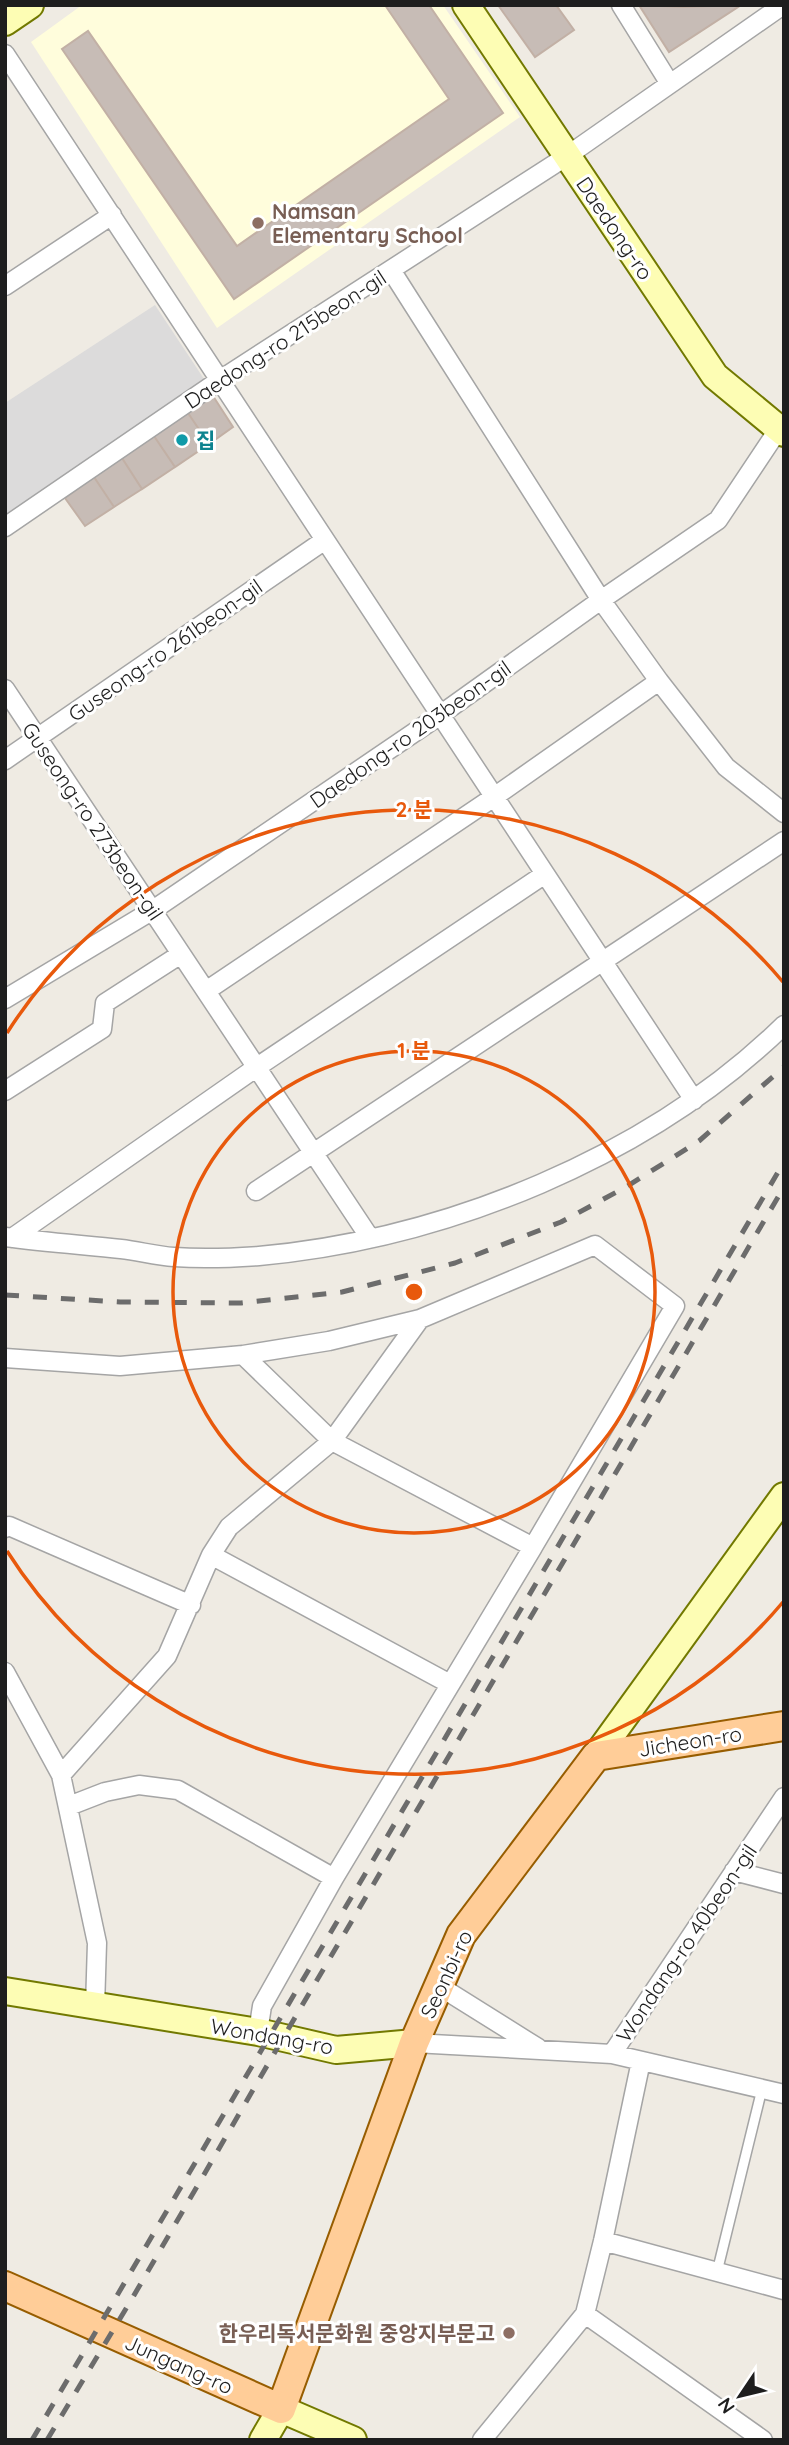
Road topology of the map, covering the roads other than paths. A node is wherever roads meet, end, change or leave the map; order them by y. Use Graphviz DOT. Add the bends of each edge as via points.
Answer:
graph roads {
  1 [pos="30,5"];
  2 [pos="466,5"];
  3 [pos="621,5"];
  4 [pos="783,5"];
  5 [pos="5,22"];
  6 [pos="5,54"];
  7 [pos="670,84"];
  8 [pos="567,156"];
  9 [pos="112,215"];
  10 [pos="391,270"];
  11 [pos="5,286"];
  12 [pos="220,380"];
  13 [pos="781,431"];
  14 [pos="5,527"];
  15 [pos="325,540"];
  16 [pos="601,600"];
  17 [pos="659,681"];
  18 [pos="5,689"];
  19 [pos="440,715"];
  20 [pos="37,737"];
  21 [pos="5,760"];
  22 [pos="494,796"];
  23 [pos="784,813"];
  24 [pos="784,841"];
  25 [pos="545,874"];
  26 [pos="152,910"];
  27 [pos="181,954"];
  28 [pos="602,960"];
  29 [pos="206,991"];
  30 [pos="5,999"];
  31 [pos="784,1025"];
  32 [pos="257,1067"];
  33 [pos="5,1091"];
  34 [pos="694,1100"];
  35 [pos="313,1152"];
  36 [pos="256,1191"];
  37 [pos="8,1238"];
  38 [pos="370,1238"];
  39 [pos="420,1319"];
  40 [pos="243,1355"];
  41 [pos="5,1358"];
  42 [pos="332,1441"];
  43 [pos="784,1496"];
  44 [pos="5,1528"];
  45 [pos="533,1547"];
  46 [pos="211,1555"];
  47 [pos="191,1605"];
  48 [pos="5,1672"];
  49 [pos="450,1684"];
  50 [pos="784,1726"];
  51 [pos="596,1756"];
  52 [pos="61,1775"];
  53 [pos="784,1797"];
  54 [pos="69,1806"];
  55 [pos="734,1871"];
  56 [pos="334,1878"];
  57 [pos="784,1884"];
  58 [pos="439,1986"];
  59 [pos="5,1991"];
  60 [pos="95,2007"];
  61 [pos="258,2032"];
  62 [pos="414,2043"];
  63 [pos="541,2050"];
  64 [pos="612,2054"];
  65 [pos="642,2061"];
  66 [pos="762,2089"];
  67 [pos="784,2094"];
  68 [pos="603,2241"];
  69 [pos="717,2272"];
  70 [pos="5,2287"];
  71 [pos="784,2290"];
  72 [pos="585,2314"];
  73 [pos="281,2409"];
  74 [pos="263,2440"];
  75 [pos="353,2440"];
  76 [pos="482,2440"];
  77 [pos="763,2440"];
  1 -- 5 [label="main road"];
  2 -- 8 [label="main road, Daedong-ro"];
  3 -- 7 [label="street"];
  4 -- 7 [label="street, Daedong-ro 215beon-gil"];
  6 -- 9 [label="street"];
  7 -- 8 [label="street, Daedong-ro 215beon-gil"];
  8 -- 10 [label="street, Daedong-ro 215beon-gil"];
  8 -- 13 [label="main road, Daedong-ro" via="715,376"];
  9 -- 11 [label="street"];
  9 -- 12 [label="street"];
  10 -- 12 [label="street, Daedong-ro 215beon-gil"];
  10 -- 16 [label="street"];
  12 -- 14 [label="street, Daedong-ro 215beon-gil"];
  12 -- 15 [label="street"];
  13 -- 16 [label="street, Daedong-ro 203beon-gil" via="718,520"];
  15 -- 19 [label="street"];
  15 -- 20 [label="street, Guseong-ro 261beon-gil"];
  16 -- 17 [label="street"];
  16 -- 19 [label="street, Daedong-ro 203beon-gil"];
  17 -- 22 [label="street"];
  17 -- 23 [label="street" via="726,767"];
  18 -- 20 [label="street, Guseong-ro 273beon-gil"];
  19 -- 22 [label="street"];
  19 -- 26 [label="street, Daedong-ro 203beon-gil"];
  20 -- 21 [label="street, Guseong-ro 261beon-gil"];
  20 -- 26 [label="street, Guseong-ro 273beon-gil"];
  22 -- 25 [label="street"];
  22 -- 29 [label="street"];
  24 -- 28 [label="street"];
  25 -- 28 [label="street"];
  25 -- 32 [label="street"];
  26 -- 27 [label="street, Guseong-ro 273beon-gil"];
  26 -- 30 [label="street, Daedong-ro 203beon-gil"];
  27 -- 29 [label="street, Guseong-ro 273beon-gil"];
  27 -- 33 [label="street" via="105,1003 102,1029"];
  28 -- 34 [label="street"];
  28 -- 35 [label="street"];
  29 -- 32 [label="street, Guseong-ro 273beon-gil"];
  31 -- 34 [label="street"];
  32 -- 35 [label="street, Guseong-ro 273beon-gil"];
  32 -- 37 [label="street"];
  34 -- 38 [label="street" via="607,1152 546,1180 488,1204"];
  35 -- 36 [label="street"];
  35 -- 38 [label="street, Guseong-ro 273beon-gil"];
  37 -- 38 [label="street" via="173,1257 258,1256"];
  39 -- 40 [label="street"];
  39 -- 42 [label="street"];
  39 -- 45 [label="street" via="595,1245 675,1306"];
  40 -- 41 [label="street" via="120,1366"];
  40 -- 42 [label="street"];
  42 -- 45 [label="street"];
  42 -- 46 [label="street" via="229,1527"];
  43 -- 51 [label="main road, Seonbi-ro"];
  44 -- 47 [label="street"];
  45 -- 49 [label="street"];
  46 -- 47 [label="street"];
  46 -- 49 [label="street"];
  47 -- 52 [label="street" via="167,1656"];
  48 -- 52 [label="street"];
  49 -- 56 [label="street"];
  50 -- 51 [label="main road, Jicheon-ro"];
  51 -- 58 [label="main road, Seonbi-ro" via="461,1935"];
  52 -- 54 [label="street"];
  53 -- 55 [label="street, Wondang-ro 40beon-gil"];
  54 -- 56 [label="street" via="139,1785 178,1790"];
  54 -- 60 [label="street" via="97,1943"];
  55 -- 57 [label="street"];
  55 -- 64 [label="street, Wondang-ro 40beon-gil"];
  56 -- 61 [label="street" via="262,2006"];
  58 -- 62 [label="main road, Seonbi-ro"];
  58 -- 63 [label="street, Wondang-ro"];
  59 -- 60 [label="main road, Wondang-ro"];
  60 -- 61 [label="main road, Wondang-ro"];
  61 -- 62 [label="main road, Wondang-ro" via="336,2050"];
  62 -- 63 [label="street, Wondang-ro"];
  62 -- 73 [label="main road, Seonbi-ro"];
  63 -- 64 [label="street, Wondang-ro"];
  64 -- 65 [label="street, Wondang-ro"];
  65 -- 66 [label="street, Wondang-ro"];
  65 -- 68 [label="street"];
  66 -- 67 [label="street, Wondang-ro"];
  66 -- 69 [label="lane"];
  68 -- 69 [label="street"];
  68 -- 72 [label="street"];
  69 -- 71 [label="street"];
  70 -- 73 [label="main road, Jungang-ro"];
  72 -- 76 [label="street"];
  72 -- 77 [label="street"];
  73 -- 74 [label="main road, Seonbi-ro"];
  73 -- 75 [label="main road, Jungang-ro"];
}
